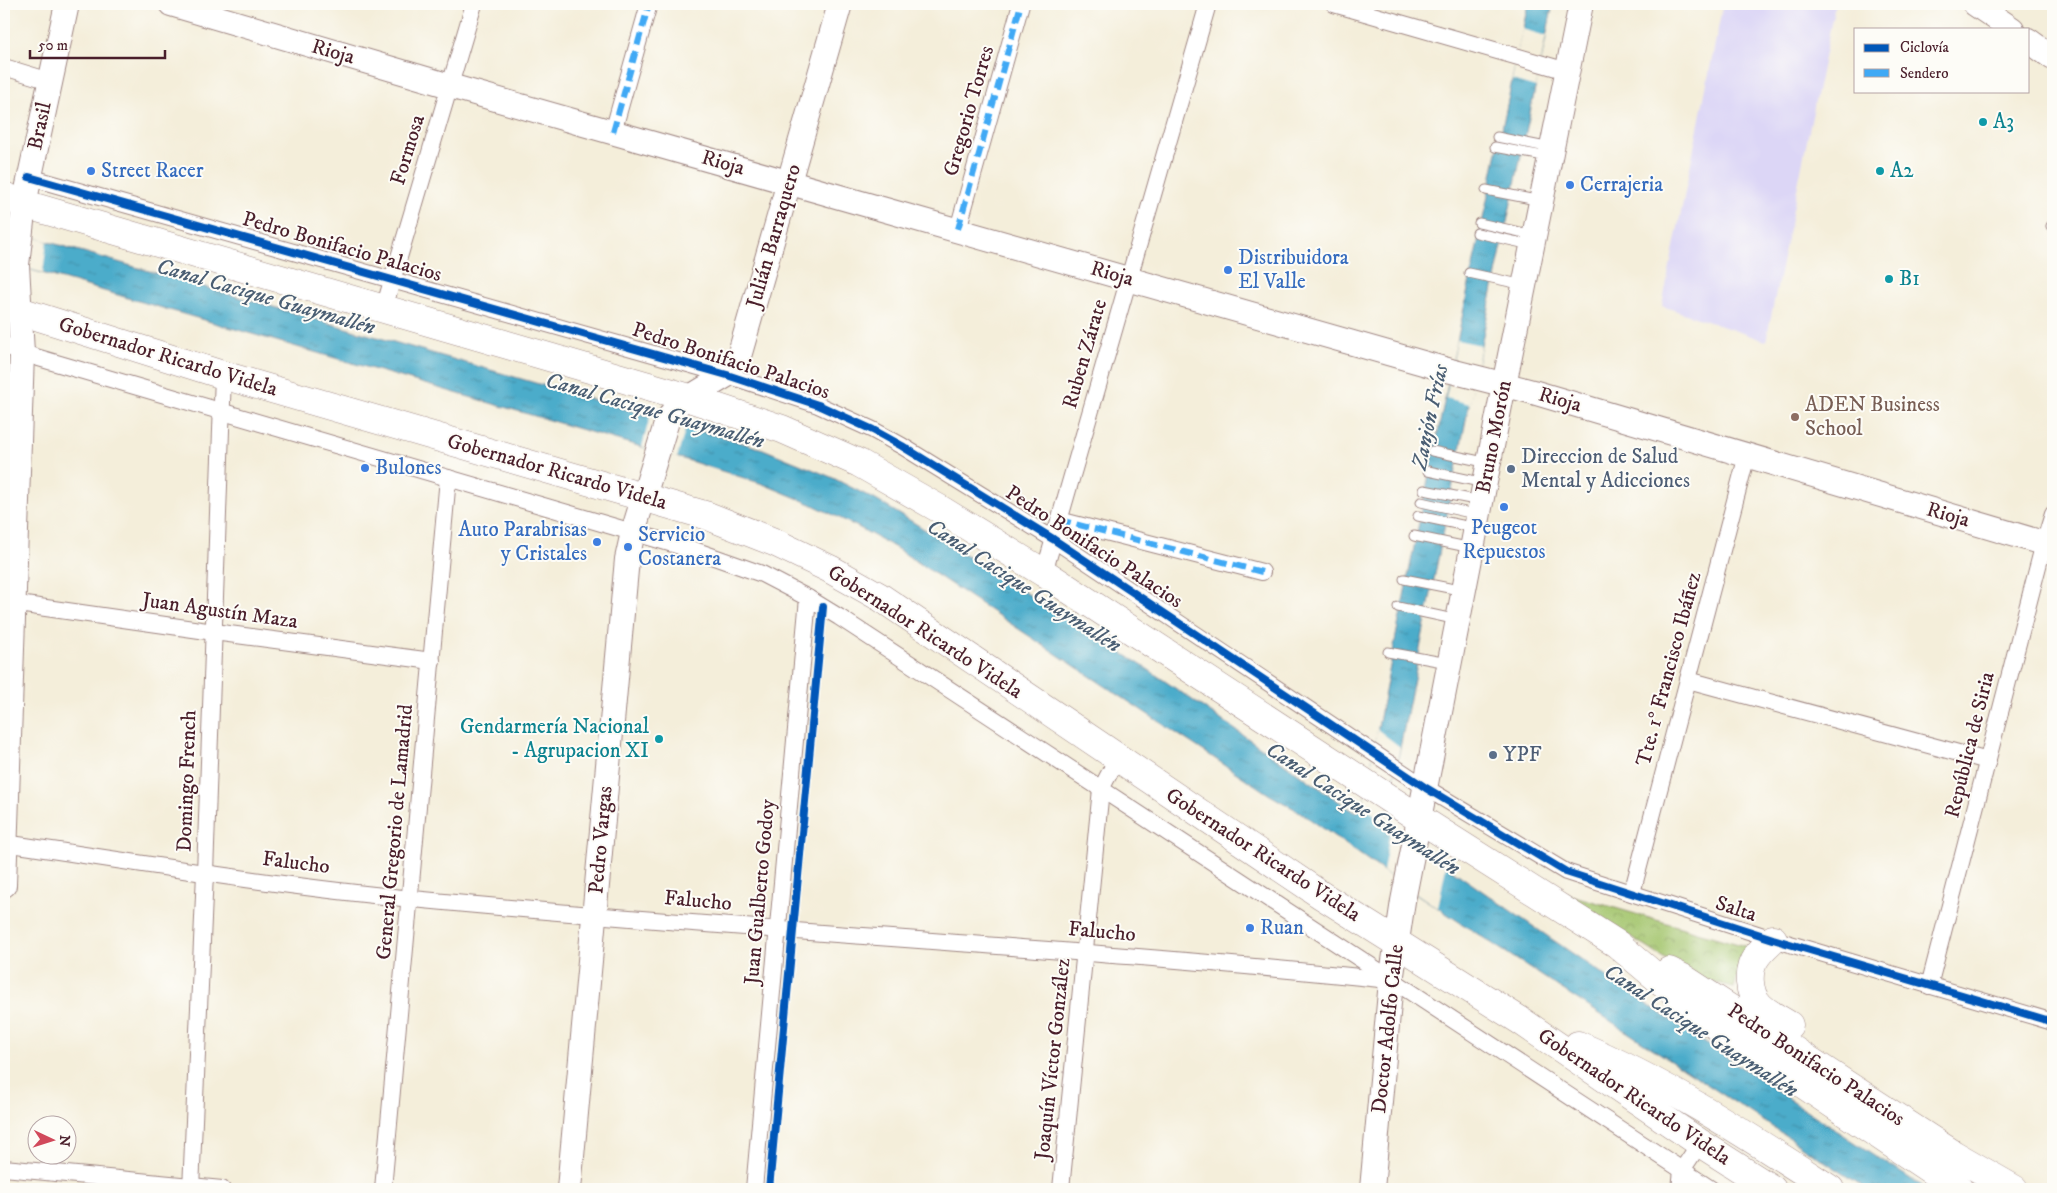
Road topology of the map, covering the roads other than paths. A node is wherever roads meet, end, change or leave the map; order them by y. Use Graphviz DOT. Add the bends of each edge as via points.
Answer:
graph roads {
  1 [pos="67,4"];
  2 [pos="171,4"];
  3 [pos="474,4"];
  4 [pos="649,4"];
  5 [pos="840,4"];
  6 [pos="1021,4"];
  7 [pos="1208,4"];
  8 [pos="1334,4"];
  9 [pos="1581,4"];
  10 [pos="1976,4"];
  11 [pos="2011,28"];
  12 [pos="2030,41"];
  13 [pos="2053,58"];
  14 [pos="4,67"];
  15 [pos="1567,71"];
  16 [pos="50,81"];
  17 [pos="450,86"];
  18 [pos="613,132"];
  19 [pos="1498,142"];
  20 [pos="1551,153"];
  21 [pos="29,177"];
  22 [pos="790,181"];
  23 [pos="1488,191"];
  24 [pos="14,200"];
  25 [pos="1541,201"];
  26 [pos="1481,224"];
  27 [pos="958,229"];
  28 [pos="1479,234"];
  29 [pos="1533,240"];
  30 [pos="1470,273"];
  31 [pos="392,279"];
  32 [pos="1129,279"];
  33 [pos="1524,285"];
  34 [pos="384,308"];
  35 [pos="12,309"];
  36 [pos="13,349"];
  37 [pos="223,374"];
  38 [pos="727,375"];
  39 [pos="1504,385"];
  40 [pos="686,397"];
  41 [pos="222,412"];
  42 [pos="663,436"];
  43 [pos="1434,451"];
  44 [pos="1747,455"];
  45 [pos="1429,472"];
  46 [pos="448,478"];
  47 [pos="1425,491"];
  48 [pos="644,497"];
  49 [pos="1422,503"];
  50 [pos="1480,506"];
  51 [pos="2053,514"];
  52 [pos="1420,517"];
  53 [pos="1059,520"];
  54 [pos="633,532"];
  55 [pos="1415,537"];
  56 [pos="1053,539"];
  57 [pos="2049,544"];
  58 [pos="1044,572"];
  59 [pos="1262,572"];
  60 [pos="1406,579"];
  61 [pos="1464,591"];
  62 [pos="808,598"];
  63 [pos="9,602"];
  64 [pos="1400,608"];
  65 [pos="1459,620"];
  66 [pos="214,632"];
  67 [pos="1390,652"];
  68 [pos="432,660"];
  69 [pos="1450,663"];
  70 [pos="1688,680"];
  71 [pos="1117,759"];
  72 [pos="1988,761"];
  73 [pos="1426,788"];
  74 [pos="1101,789"];
  75 [pos="1418,832"];
  76 [pos="5,843"];
  77 [pos="205,873"];
  78 [pos="1408,878"];
  79 [pos="4,884"];
  80 [pos="1632,893"];
  81 [pos="410,899"];
  82 [pos="594,914"];
  83 [pos="778,929"];
  84 [pos="1773,939"];
  85 [pos="1396,942"];
  86 [pos="1616,944"];
  87 [pos="1084,952"];
  88 [pos="1391,980"];
  89 [pos="1929,986"];
  90 [pos="1522,1021"];
  91 [pos="2053,1022"];
  92 [pos="1700,1143"];
  93 [pos="4,1168"];
  94 [pos="1682,1170"];
  95 [pos="191,1188"];
  96 [pos="222,1189"];
  97 [pos="383,1189"];
  98 [pos="569,1189"];
  99 [pos="754,1189"];
  100 [pos="1061,1189"];
  101 [pos="1372,1189"];
  102 [pos="1680,1189"];
  103 [pos="1711,1189"];
  104 [pos="1772,1189"];
  105 [pos="1830,1189"];
  106 [pos="1959,1189"];
  107 [pos="2014,1189"];
  108 [pos="2023,1189"];
  1 -- 16 [label="street, Brasil"];
  2 -- 17 [label="street, Rioja"];
  3 -- 17 [label="street, Formosa"];
  4 -- 18 [label="street"];
  5 -- 22 [label="street, Julián Barraquero"];
  6 -- 27 [label="street, Gregorio Torres"];
  7 -- 32 [label="street, Ruben Zárate"];
  8 -- 15 [label="street"];
  9 -- 15 [label="street, Bruno Morón"];
  10 -- 11 [label="street"];
  12 -- 13 [label="street"];
  14 -- 16 [label="street"];
  15 -- 20 [label="street, Bruno Morón"];
  16 -- 21 [label="street, Brasil"];
  17 -- 18 [label="street, Rioja"];
  17 -- 31 [label="street, Formosa"];
  18 -- 22 [label="street, Rioja"];
  19 -- 20 [label="lane"];
  20 -- 25 [label="street, Bruno Morón"];
  21 -- 24 [label="street, Brasil"];
  21 -- 31 [label="street, Pedro Bonifacio Palacios"];
  22 -- 27 [label="street, Rioja"];
  22 -- 38 [label="street, Julián Barraquero" via="740,353"];
  23 -- 25 [label="lane"];
  24 -- 34 [label="highway"];
  24 -- 35 [label="street, Brasil" via="19,250"];
  25 -- 29 [label="street, Bruno Morón"];
  26 -- 29 [label="lane" via="1506,229"];
  27 -- 32 [label="street, Rioja"];
  28 -- 29 [label="lane"];
  29 -- 33 [label="street, Bruno Morón"];
  30 -- 33 [label="lane"];
  31 -- 34 [label="street, Formosa"];
  31 -- 38 [label="street, Pedro Bonifacio Palacios"];
  32 -- 39 [label="street, Rioja"];
  32 -- 53 [label="street, Ruben Zárate"];
  33 -- 39 [label="street, Bruno Morón"];
  34 -- 40 [label="highway"];
  35 -- 36 [label="street, Brasil"];
  35 -- 37 [label="highway, Gobernador Ricardo Videla"];
  36 -- 41 [label="street"];
  36 -- 63 [label="street, Brasil"];
  37 -- 41 [label="street, Domingo French"];
  37 -- 48 [label="highway, Gobernador Ricardo Videla"];
  38 -- 40 [label="street, Julián Barraquero"];
  38 -- 56 [label="street, Pedro Bonifacio Palacios" via="818,406 873,430"];
  39 -- 44 [label="street, Rioja"];
  39 -- 50 [label="street, Bruno Morón"];
  40 -- 42 [label="street, Julián Barraquero" via="674,410"];
  40 -- 58 [label="highway" via="774,426 858,463"];
  41 -- 46 [label="street"];
  41 -- 66 [label="street, Domingo French"];
  42 -- 48 [label="street, Pedro Vargas"];
  43 -- 50 [label="lane" via="1460,457"];
  44 -- 57 [label="street, Rioja"];
  44 -- 70 [label="street, Tte. 1° Francisco Ibáñez"];
  45 -- 50 [label="lane" via="1456,477"];
  46 -- 54 [label="street"];
  46 -- 68 [label="street, General Gregorio de Lamadrid"];
  47 -- 50 [label="lane"];
  48 -- 54 [label="street, Pedro Vargas"];
  48 -- 71 [label="highway, Gobernador Ricardo Videla" via="774,542 830,569 880,597"];
  49 -- 50 [label="lane" via="1449,508"];
  50 -- 52 [label="lane" via="1446,522"];
  50 -- 55 [label="lane" via="1442,542"];
  50 -- 61 [label="street, Bruno Morón"];
  51 -- 57 [label="street, República de Siria"];
  53 -- 56 [label="street, Ruben Zárate"];
  53 -- 59 [label="street"];
  54 -- 62 [label="street" via="762,574"];
  54 -- 82 [label="street, Pedro Vargas" via="627,559"];
  56 -- 58 [label="street, Ruben Zárate"];
  56 -- 73 [label="street, Pedro Bonifacio Palacios"];
  57 -- 72 [label="street, República de Siria"];
  58 -- 75 [label="highway" via="1390,798"];
  60 -- 61 [label="lane"];
  61 -- 65 [label="street, Bruno Morón"];
  62 -- 74 [label="street"];
  62 -- 83 [label="street, Juan Gualberto Godoy"];
  63 -- 66 [label="street, Juan Agustín Maza"];
  63 -- 76 [label="street, Brasil"];
  64 -- 65 [label="lane"];
  65 -- 69 [label="street, Bruno Morón"];
  66 -- 68 [label="street, Juan Agustín Maza"];
  66 -- 77 [label="street, Domingo French"];
  67 -- 69 [label="lane"];
  68 -- 81 [label="street, General Gregorio de Lamadrid"];
  69 -- 73 [label="street, Bruno Morón"];
  70 -- 72 [label="street"];
  70 -- 80 [label="street, Tte. 1° Francisco Ibáñez"];
  71 -- 74 [label="street, Joaquín Víctor González"];
  71 -- 85 [label="highway, Gobernador Ricardo Videla"];
  72 -- 89 [label="street, República de Siria"];
  73 -- 75 [label="street, Bruno Morón"];
  73 -- 80 [label="street, Salta" via="1566,872"];
  74 -- 87 [label="street, Joaquín Víctor González"];
  74 -- 88 [label="street"];
  75 -- 78 [label="street, Bruno Morón"];
  75 -- 86 [label="highway"];
  76 -- 77 [label="street, Falucho"];
  76 -- 79 [label="street, Brasil"];
  77 -- 81 [label="street, Falucho"];
  77 -- 95 [label="street, Domingo French"];
  78 -- 85 [label="street, Doctor Adolfo Calle"];
  80 -- 84 [label="street, Salta"];
  81 -- 82 [label="street, Falucho"];
  81 -- 97 [label="street, General Gregorio de Lamadrid"];
  82 -- 83 [label="street, Falucho"];
  82 -- 98 [label="street, Pedro Vargas"];
  83 -- 87 [label="street, Falucho"];
  83 -- 99 [label="street, Juan Gualberto Godoy"];
  84 -- 89 [label="street, Salta"];
  84 -- 108 [label="highway" via="1756,957 1751,972 1750,988 1761,1007 1983,1151"];
  85 -- 88 [label="street, Doctor Adolfo Calle"];
  85 -- 90 [label="highway, Gobernador Ricardo Videla"];
  86 -- 106 [label="highway" via="1706,1019"];
  86 -- 107 [label="highway, Pedro Bonifacio Palacios" via="1683,978 1952,1154"];
  87 -- 88 [label="street, Falucho"];
  87 -- 100 [label="street, Joaquín Víctor González"];
  88 -- 94 [label="street"];
  88 -- 101 [label="street, Doctor Adolfo Calle"];
  89 -- 91 [label="street, Salta"];
  90 -- 92 [label="highway, Gobernador Ricardo Videla"];
  90 -- 105 [label="highway, Gobernador Ricardo Videla" via="1624,1065 1740,1131"];
  92 -- 94 [label="street"];
  92 -- 104 [label="highway, Gobernador Ricardo Videla"];
  93 -- 95 [label="street"];
  94 -- 102 [label="street"];
  94 -- 103 [label="street"];
  95 -- 96 [label="street"];
}
